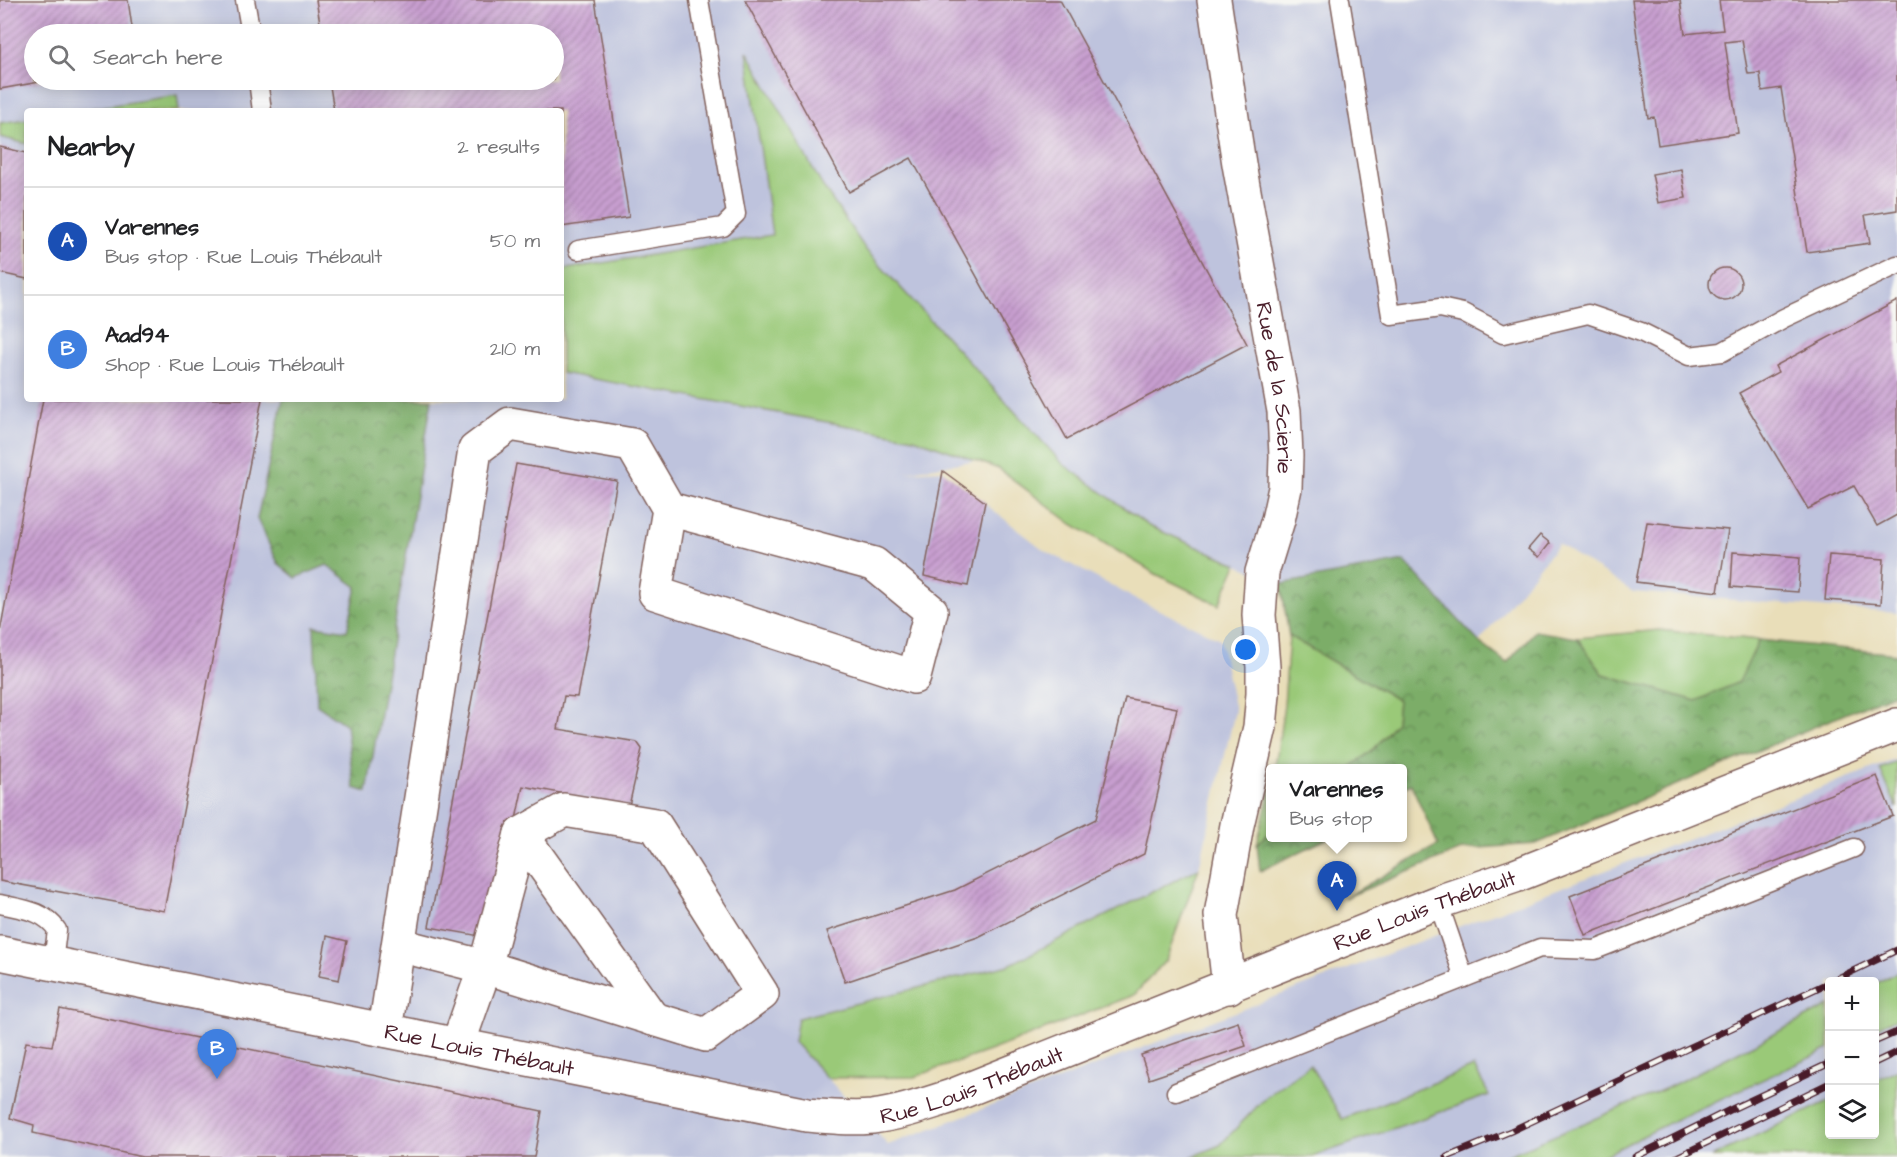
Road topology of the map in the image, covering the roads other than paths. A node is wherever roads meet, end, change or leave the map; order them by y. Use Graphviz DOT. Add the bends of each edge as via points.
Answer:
graph roads {
  1 [pos="245,0"];
  2 [pos="699,0"];
  3 [pos="1214,0"];
  4 [pos="1340,0"];
  5 [pos="249,24"];
  6 [pos="259,90"];
  7 [pos="262,108"];
  8 [pos="578,250"];
  9 [pos="1897,265"];
  10 [pos="669,509"];
  11 [pos="1897,725"];
  12 [pos="521,834"];
  13 [pos="1854,848"];
  14 [pos="1438,902"];
  15 [pos="0,904"];
  16 [pos="399,945"];
  17 [pos="0,953"];
  18 [pos="53,963"];
  19 [pos="485,967"];
  20 [pos="1464,978"];
  21 [pos="1229,987"];
  22 [pos="653,1019"];
  23 [pos="385,1030"];
  24 [pos="458,1044"];
  25 [pos="1176,1092"];
  1 -- 5 [label="lane"];
  2 -- 8 [label="lane" via="736,214 723,227"];
  3 -- 21 [label="street, Rue de la Scierie" via="1284,411 1286,456 1278,520 1262,572 1260,727 1221,915"];
  4 -- 9 [label="lane" via="1391,315 1440,308 1463,313 1503,334 1588,314 1689,356 1722,352"];
  6 -- 7 [label="lane"];
  10 -- 10 [label="street" via="874,564 931,611 914,677 655,593"];
  10 -- 16 [label="street" via="632,445 510,424 475,450"];
  11 -- 14 [label="street, Rue Louis Thébault" via="1515,876"];
  12 -- 19 [label="street"];
  12 -- 22 [label="street"];
  12 -- 22 [label="street" via="564,810 655,825 762,994 706,1035"];
  13 -- 20 [label="lane" via="1595,950 1540,948"];
  14 -- 20 [label="lane"];
  14 -- 21 [label="street, Rue Louis Thébault"];
  15 -- 18 [label="lane" via="36,912 50,920 57,930"];
  16 -- 19 [label="street"];
  16 -- 23 [label="street"];
  17 -- 18 [label="street, Rue Louis Thébault"];
  18 -- 23 [label="street, Rue Louis Thébault"];
  19 -- 22 [label="street"];
  19 -- 24 [label="street"];
  20 -- 25 [label="lane"];
  21 -- 24 [label="street, Rue Louis Thébault" via="949,1097 873,1117 807,1114"];
  23 -- 24 [label="street, Rue Louis Thébault"];
}
